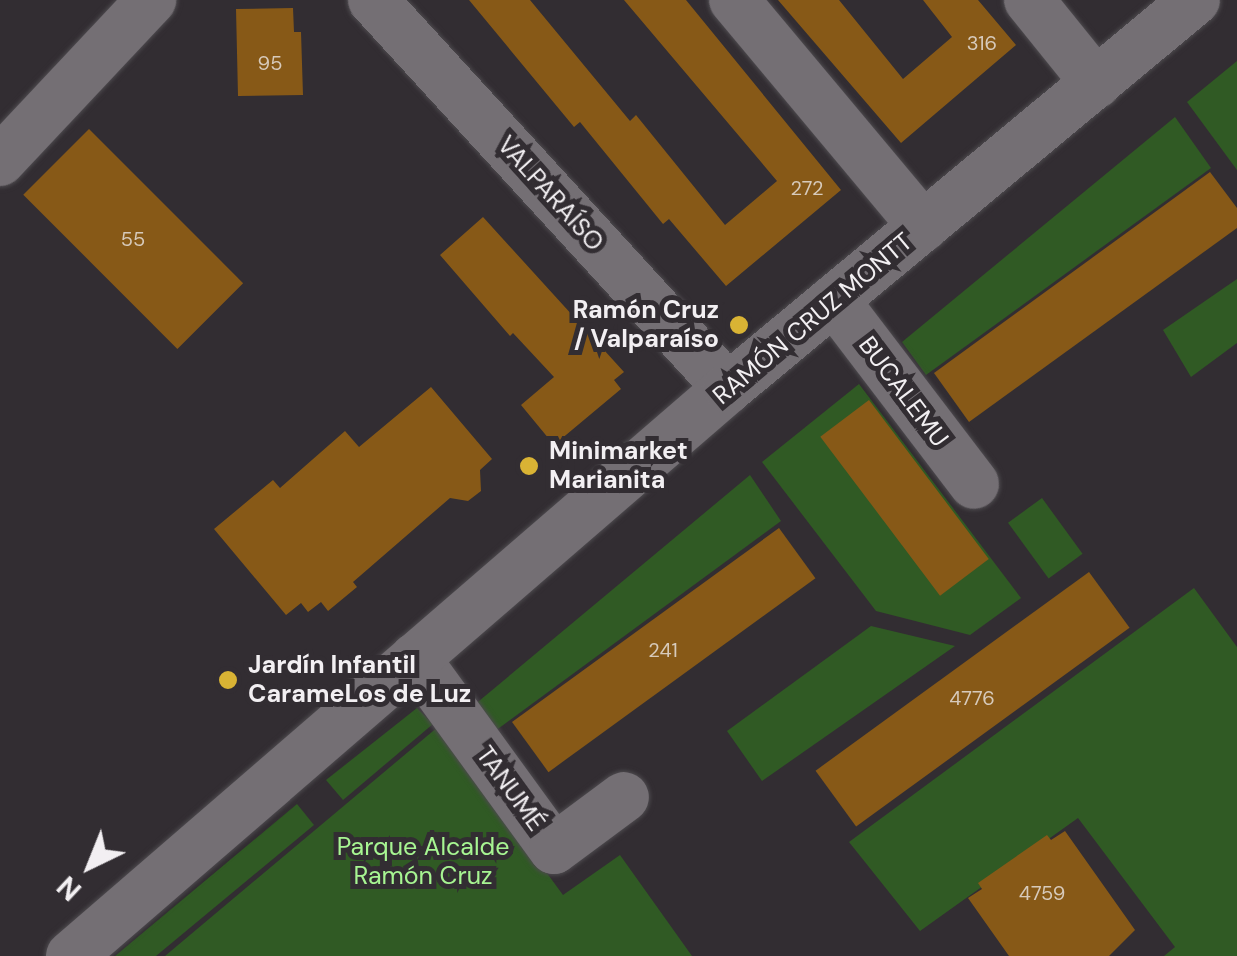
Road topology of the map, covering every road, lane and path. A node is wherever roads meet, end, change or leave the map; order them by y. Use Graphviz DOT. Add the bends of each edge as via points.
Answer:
graph roads {
  1 [pos="151,0"];
  2 [pos="373,0"];
  3 [pos="734,0"];
  4 [pos="1029,0"];
  5 [pos="1195,0"];
  6 [pos="1096,82"];
  7 [pos="0,161"];
  8 [pos="923,226"];
  9 [pos="834,300"];
  10 [pos="728,388"];
  11 [pos="974,484"];
  12 [pos="415,658"];
  13 [pos="624,797"];
  14 [pos="70,956"];
  1 -- 7 [label="street"];
  2 -- 10 [label="street, VALPARAÍSO"];
  3 -- 8 [label="street"];
  4 -- 6 [label="street"];
  5 -- 6 [label="street, RAMÓN CRUZ MONTT"];
  6 -- 8 [label="street, RAMÓN CRUZ MONTT"];
  8 -- 9 [label="street, RAMÓN CRUZ MONTT"];
  9 -- 10 [label="street, RAMÓN CRUZ MONTT"];
  9 -- 11 [label="street, BUCALEMU"];
  10 -- 12 [label="street, RAMÓN CRUZ MONTT"];
  12 -- 13 [label="street, TANUMÉ" via="554,849"];
  12 -- 14 [label="street, RAMÓN CRUZ MONTT"];
}
